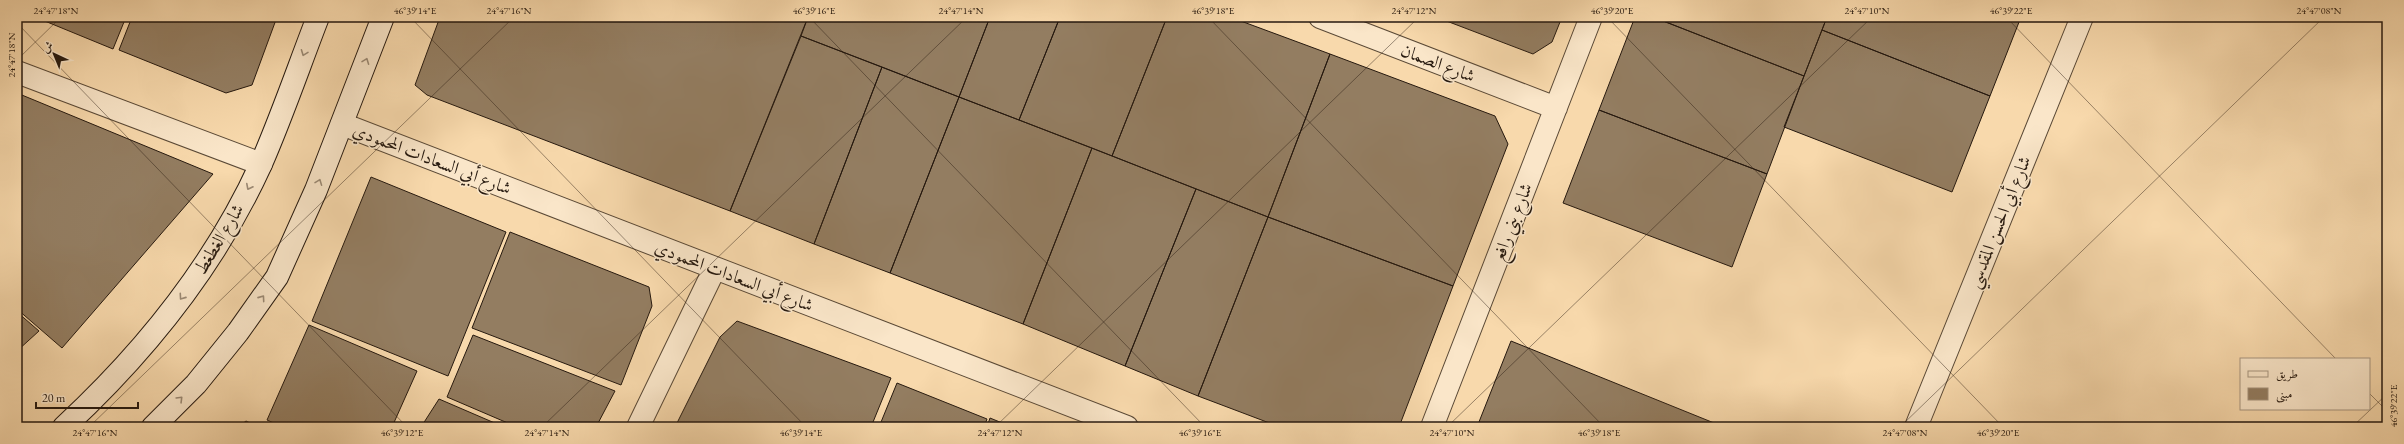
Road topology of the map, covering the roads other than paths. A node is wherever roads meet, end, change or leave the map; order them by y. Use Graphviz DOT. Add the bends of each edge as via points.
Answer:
graph roads {
  1 [pos="318,17"];
  2 [pos="383,17"];
  3 [pos="1320,17"];
  4 [pos="1591,17"];
  5 [pos="2082,17"];
  6 [pos="17,72"];
  7 [pos="1556,108"];
  8 [pos="342,124"];
  9 [pos="261,164"];
  10 [pos="715,268"];
  11 [pos="64,427"];
  12 [pos="153,427"];
  13 [pos="638,427"];
  14 [pos="1127,427"];
  15 [pos="1432,427"];
  16 [pos="1916,427"];
  1 -- 9 [label="street, شارع الغطغط, one-way"];
  8 -- 2 [label="street, one-way"];
  3 -- 7 [label="street, شارع الصمان"];
  4 -- 7 [label="street, شارع بني رافع"];
  5 -- 16 [label="street, شارع أبي الحسن المقدسي"];
  6 -- 9 [label="street"];
  7 -- 15 [label="street, شارع بني رافع"];
  8 -- 10 [label="street, شارع أبي السعادات المحمودي"];
  12 -- 8 [label="street, one-way" via="196,384 238,332 277,277"];
  9 -- 11 [label="street, شارع الغطغط, one-way" via="228,227 172,311 131,361"];
  10 -- 13 [label="street"];
  10 -- 14 [label="street, شارع أبي السعادات المحمودي"];
}
